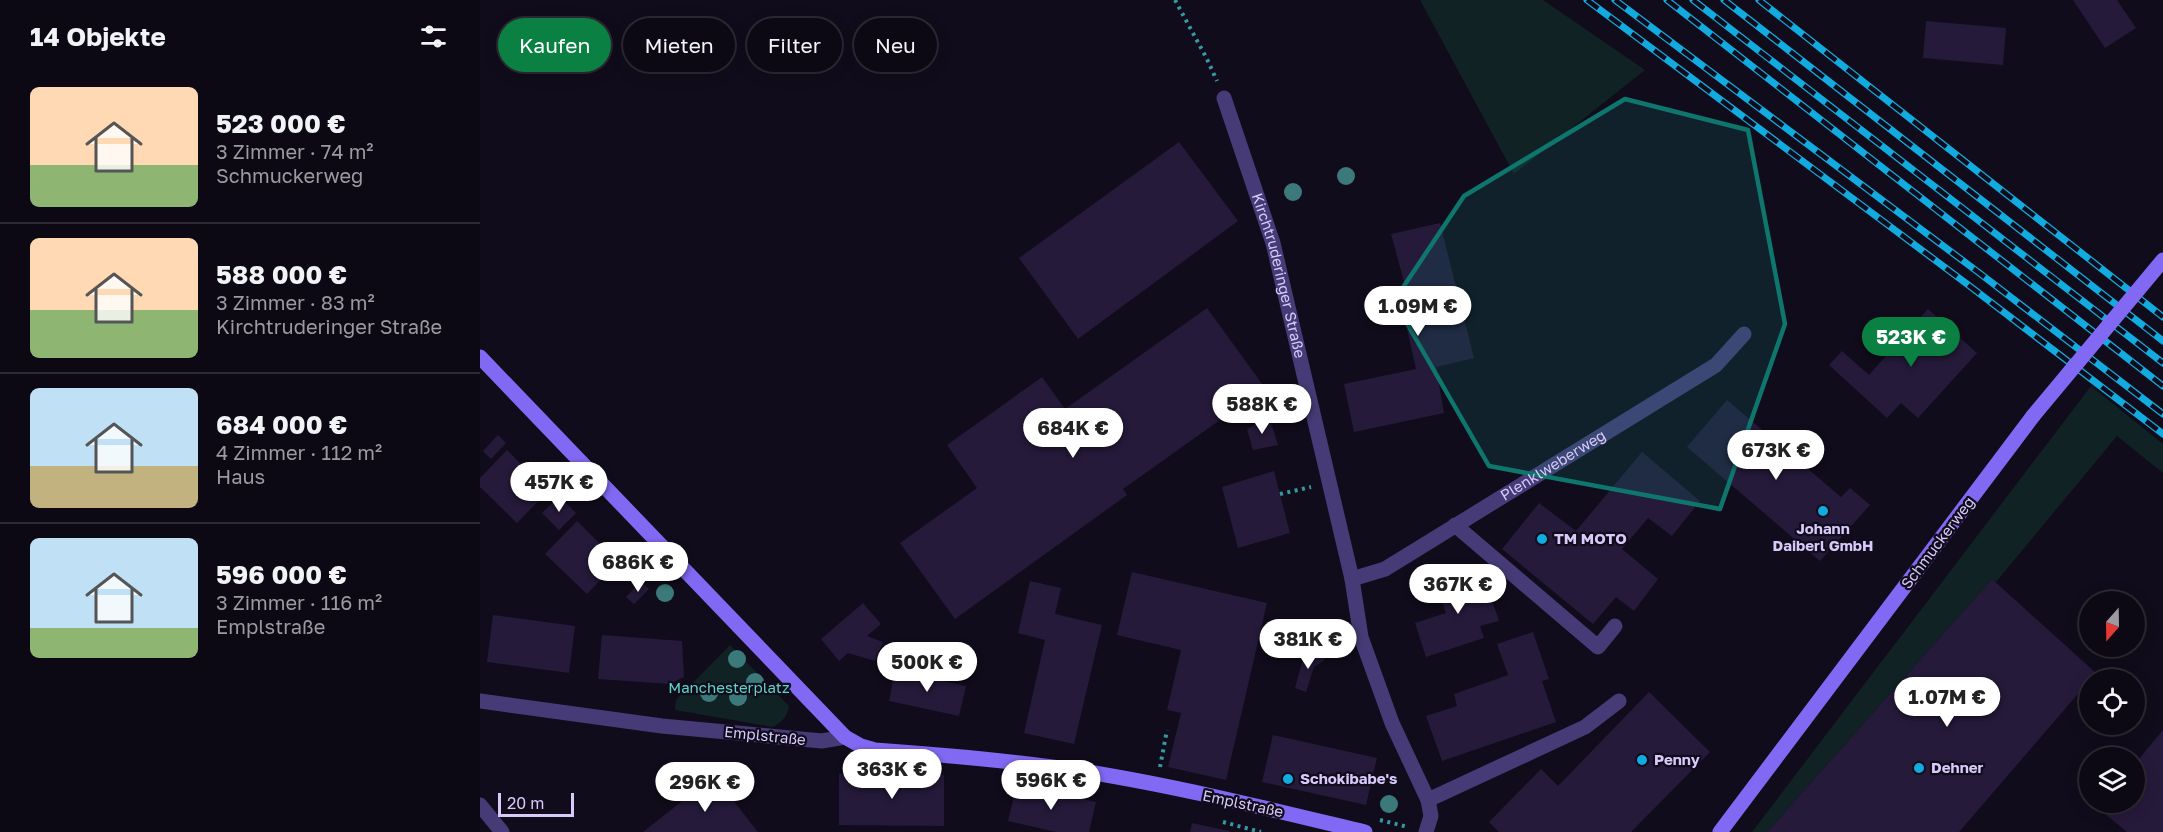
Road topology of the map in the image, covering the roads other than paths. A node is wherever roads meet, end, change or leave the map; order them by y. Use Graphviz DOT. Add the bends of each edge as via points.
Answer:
graph roads {
  1 [pos="1224,98"];
  2 [pos="2163,260"];
  3 [pos="1744,334"];
  4 [pos="480,357"];
  5 [pos="1455,525"];
  6 [pos="1352,579"];
  7 [pos="1615,626"];
  8 [pos="480,701"];
  9 [pos="1619,701"];
  10 [pos="845,737"];
  11 [pos="1428,800"];
  12 [pos="480,805"];
  13 [pos="502,832"];
  14 [pos="1365,832"];
  15 [pos="1426,832"];
  16 [pos="1720,832"];
  1 -- 6 [label="street, Kirchtruderinger Straße" via="1273,243"];
  2 -- 16 [label="street, Schmuckerweg, bridge" via="2033,416"];
  3 -- 5 [label="street, Plenklweberweg" via="1716,365"];
  4 -- 10 [label="street"];
  5 -- 6 [label="street, Plenklweberweg" via="1385,568"];
  5 -- 7 [label="street" via="1598,647"];
  6 -- 11 [label="street, Kirchtruderinger Straße" via="1361,637 1392,723"];
  8 -- 10 [label="street, Emplstraße" via="674,727 822,741"];
  9 -- 11 [label="street" via="1586,727"];
  10 -- 14 [label="street, Emplstraße" via="875,750 987,758 1119,778"];
  11 -- 15 [label="street, Kirchtruderinger Straße" via="1431,816"];
  12 -- 13 [label="street"];
}
